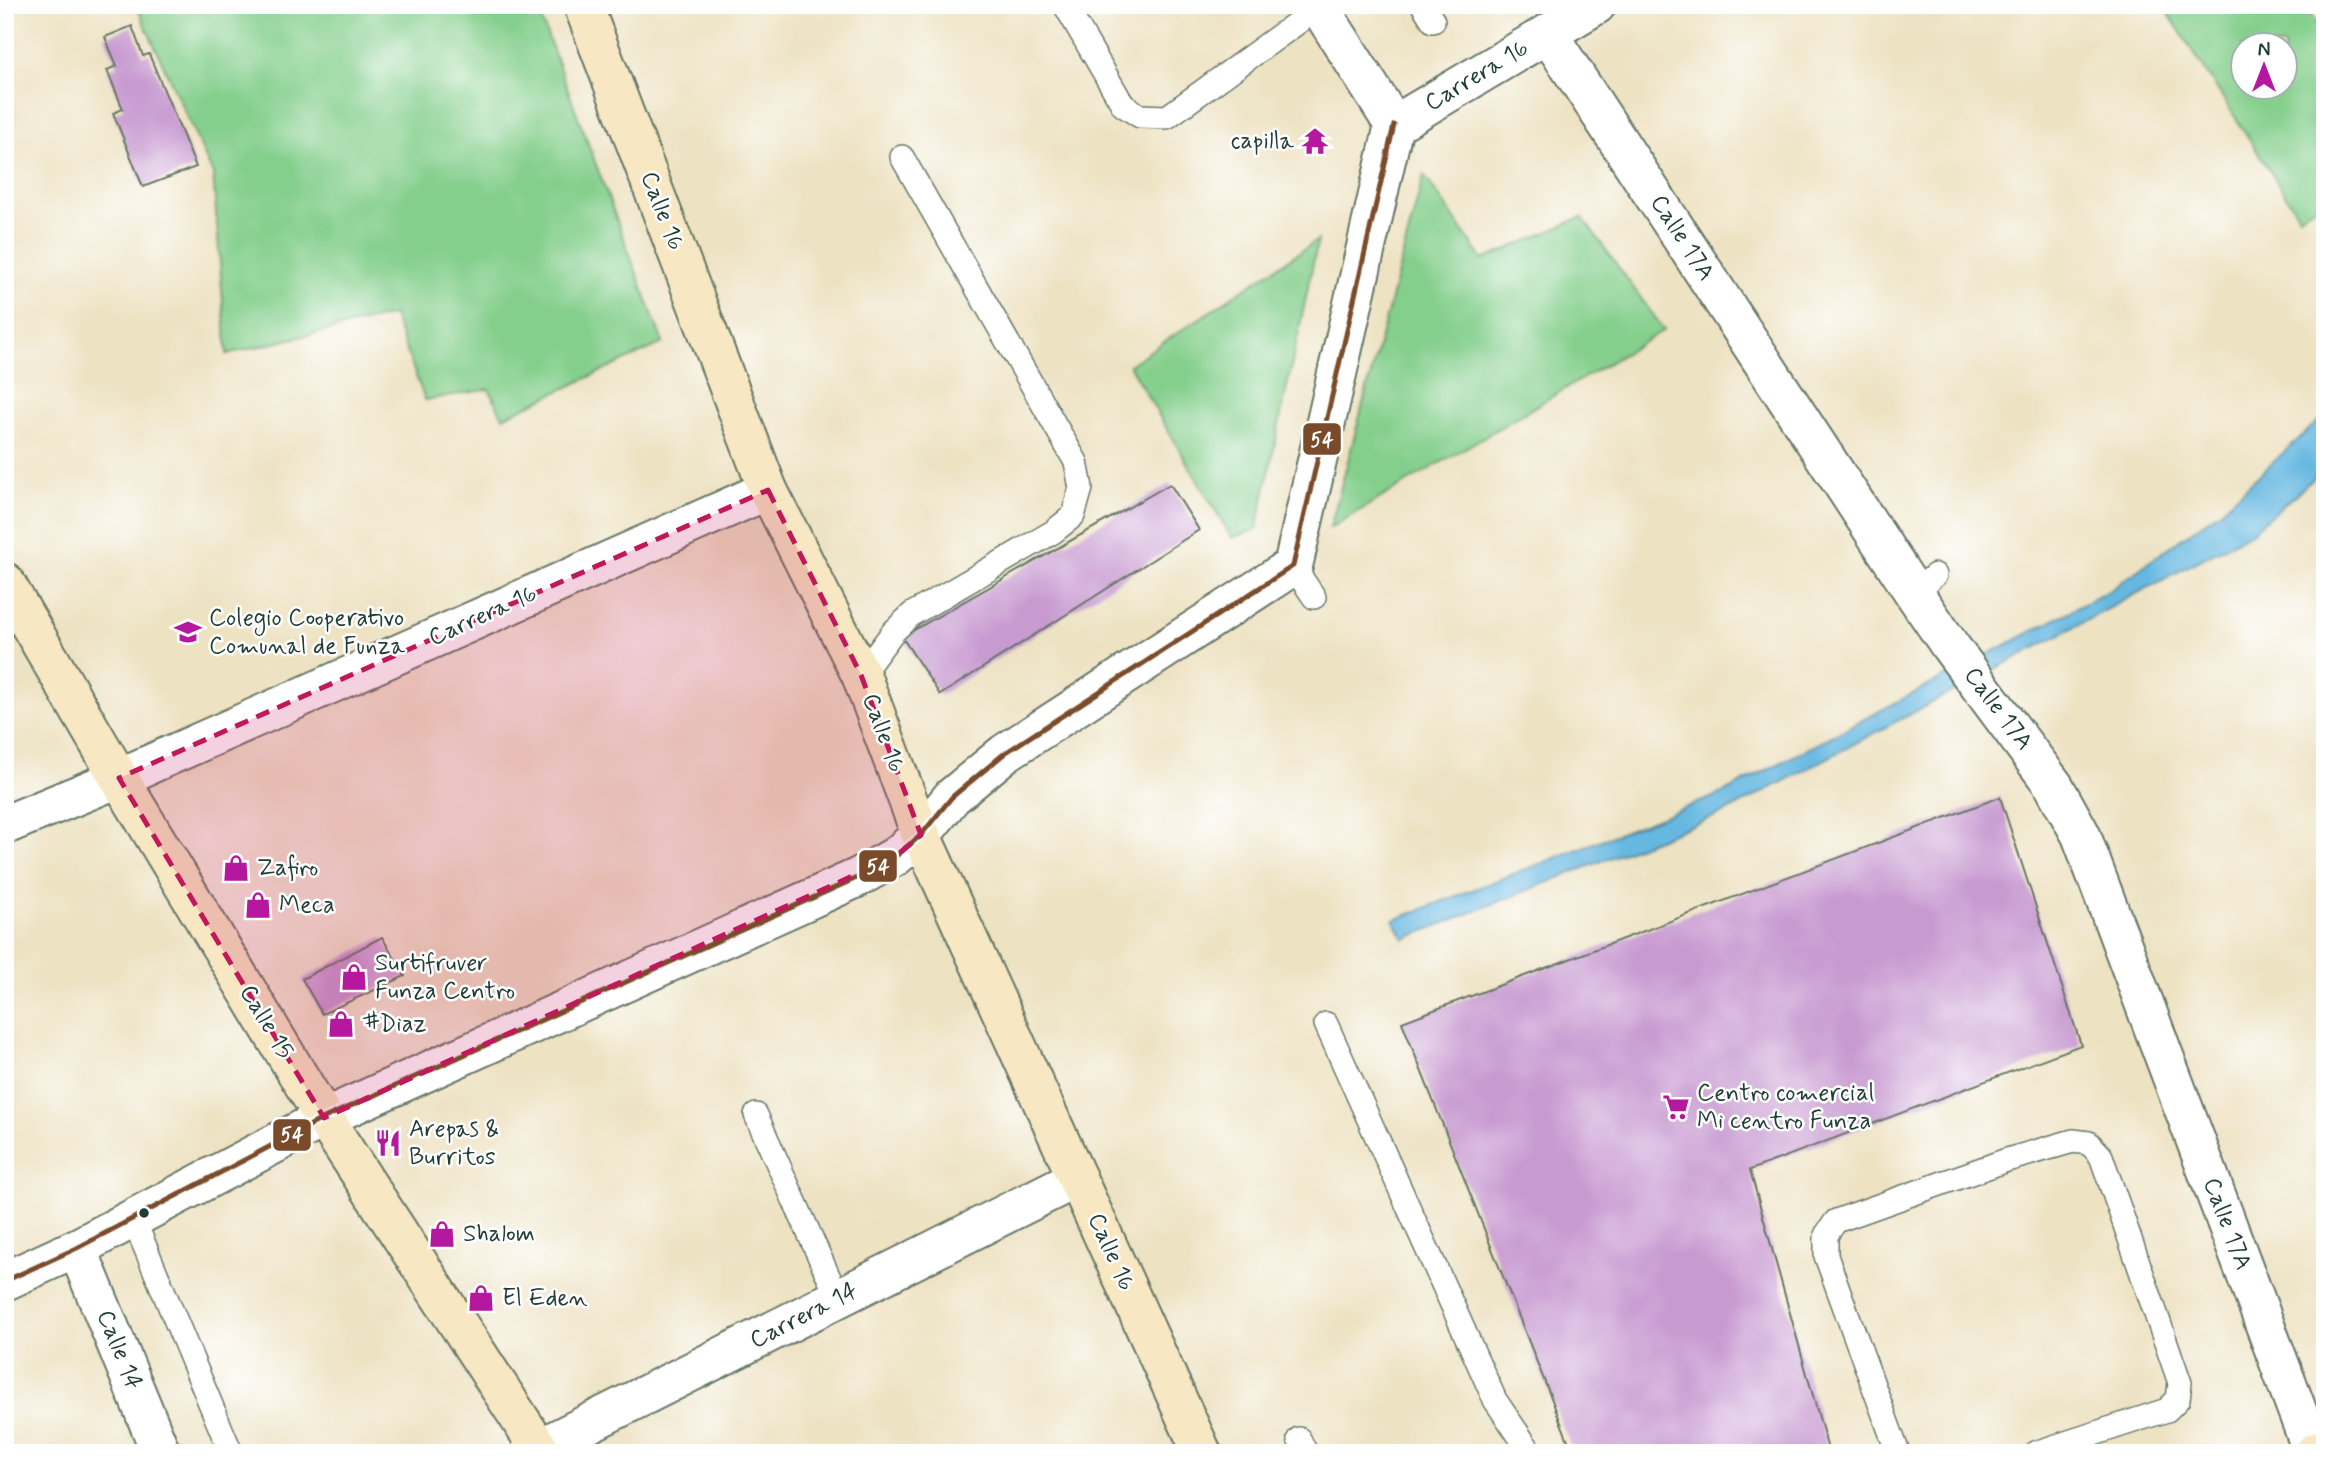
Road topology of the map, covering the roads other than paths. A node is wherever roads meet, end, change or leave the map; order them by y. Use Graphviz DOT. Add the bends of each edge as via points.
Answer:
graph roads {
  1 [pos="583,5"];
  2 [pos="1065,5"];
  3 [pos="1596,5"];
  4 [pos="1319,6"];
  5 [pos="1548,34"];
  6 [pos="1394,125"];
  7 [pos="902,157"];
  8 [pos="768,490"];
  9 [pos="1293,566"];
  10 [pos="5,582"];
  11 [pos="1314,597"];
  12 [pos="861,675"];
  13 [pos="119,778"];
  14 [pos="5,825"];
  15 [pos="921,835"];
  16 [pos="1326,1024"];
  17 [pos="756,1115"];
  18 [pos="324,1118"];
  19 [pos="1077,1178"];
  20 [pos="133,1218"];
  21 [pos="77,1248"];
  22 [pos="5,1281"];
  23 [pos="838,1298"];
  24 [pos="2325,1448"];
  25 [pos="537,1451"];
  26 [pos="160,1453"];
  27 [pos="231,1453"];
  28 [pos="1202,1453"];
  29 [pos="1531,1453"];
  30 [pos="1898,1453"];
  31 [pos="2035,1453"];
  32 [pos="2313,1453"];
  1 -- 8 [label="street, Calle 16"];
  2 -- 4 [label="lane" via="1123,105 1140,116 1167,117"];
  3 -- 5 [label="street, Carrera 16"];
  4 -- 6 [label="street"];
  5 -- 6 [label="street, Carrera 16"];
  5 -- 32 [label="street, Calle 17A" via="1925,584 1950,646 2054,786 2081,835"];
  6 -- 9 [label="street"];
  7 -- 12 [label="lane" via="1076,462 1081,488 1073,516 912,614"];
  8 -- 12 [label="street, Calle 16"];
  8 -- 13 [label="street, Carrera 16"];
  9 -- 11 [label="lane"];
  9 -- 15 [label="street" via="1004,752 952,797"];
  10 -- 13 [label="street, Calle 15"];
  12 -- 15 [label="street, Calle 16"];
  13 -- 14 [label="street, Carrera 16"];
  13 -- 18 [label="street, Calle 15"];
  15 -- 18 [label="street" via="859,877"];
  15 -- 19 [label="street, Calle 16"];
  16 -- 29 [label="lane" via="1495,1400"];
  17 -- 23 [label="lane"];
  18 -- 20 [label="street"];
  18 -- 25 [label="street, Calle 15"];
  19 -- 23 [label="street, Carrera 14"];
  19 -- 28 [label="street, Calle 16"];
  20 -- 21 [label="street"];
  20 -- 27 [label="lane"];
  21 -- 22 [label="street"];
  21 -- 26 [label="street, Calle 14"];
  23 -- 25 [label="street, Carrera 14"];
  24 -- 32 [label="street"];
  30 -- 31 [label="lane" via="1826,1256 1826,1235 1836,1222 2007,1160 2073,1141 2089,1143 2101,1156 2180,1383 2178,1399 2166,1410"];
}
